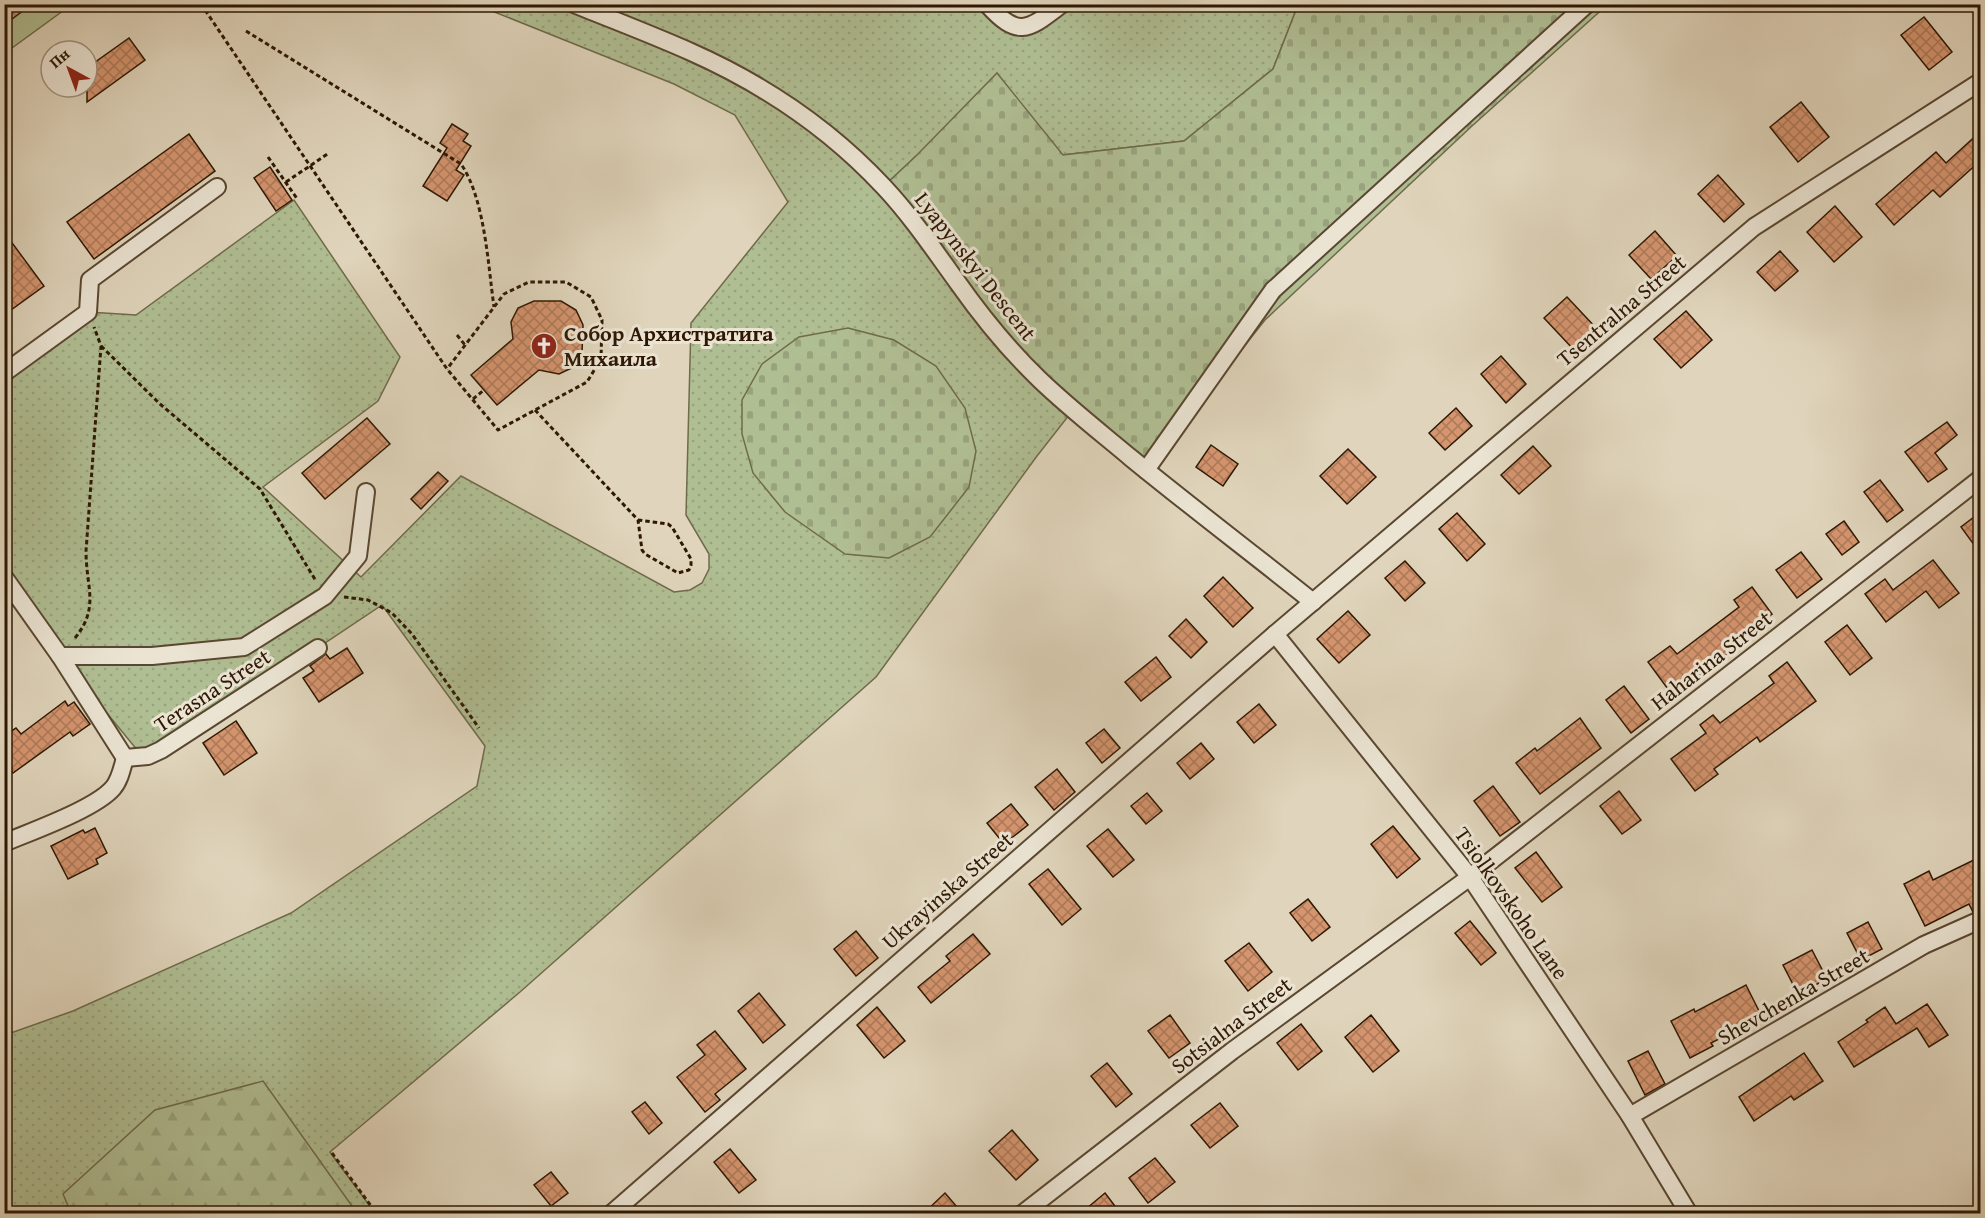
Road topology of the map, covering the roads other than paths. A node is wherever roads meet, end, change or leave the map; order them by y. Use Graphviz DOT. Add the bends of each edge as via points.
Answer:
graph roads {
  1 [pos="574,4"];
  2 [pos="987,4"];
  3 [pos="1062,4"];
  4 [pos="1587,4"];
  5 [pos="1980,85"];
  6 [pos="217,187"];
  7 [pos="4,373"];
  8 [pos="1146,470"];
  9 [pos="1980,479"];
  10 [pos="366,492"];
  11 [pos="4,577"];
  12 [pos="1313,602"];
  13 [pos="1275,634"];
  14 [pos="318,648"];
  15 [pos="60,656"];
  16 [pos="125,758"];
  17 [pos="4,843"];
  18 [pos="1470,877"];
  19 [pos="1980,920"];
  20 [pos="1630,1116"];
  21 [pos="611,1214"];
  22 [pos="1022,1214"];
  23 [pos="1689,1214"];
  1 -- 8 [label="street, Lyapynskyi Descent" via="692,52 749,81 845,149 909,216 1007,345 1073,410"];
  2 -- 3 [label="street" via="1000,19 1015,27 1032,27"];
  4 -- 8 [label="street" via="1272,290"];
  5 -- 12 [label="street, Tsentralna Street" via="1754,227"];
  6 -- 7 [label="street" via="90,280 88,312"];
  8 -- 12 [label="street, Lyapynskyi Descent"];
  9 -- 18 [label="street, Haharina Street"];
  10 -- 15 [label="street" via="358,556 325,596 244,647 152,656"];
  11 -- 15 [label="street"];
  12 -- 13 [label="street, Ukrayinska Street"];
  13 -- 18 [label="street, Tsiolkovskoho Lane"];
  13 -- 21 [label="street, Ukrayinska Street"];
  14 -- 16 [label="street, Terasna Street" via="161,750 148,756"];
  15 -- 16 [label="street"];
  16 -- 17 [label="street" via="120,777 104,797"];
  18 -- 20 [label="street, Tsiolkovskoho Lane"];
  18 -- 22 [label="street, Sotsialna Street" via="1232,1051"];
  19 -- 20 [label="street, Shevchenka Street" via="1924,945"];
  20 -- 23 [label="street, Tsiolkovskoho Lane"];
}
